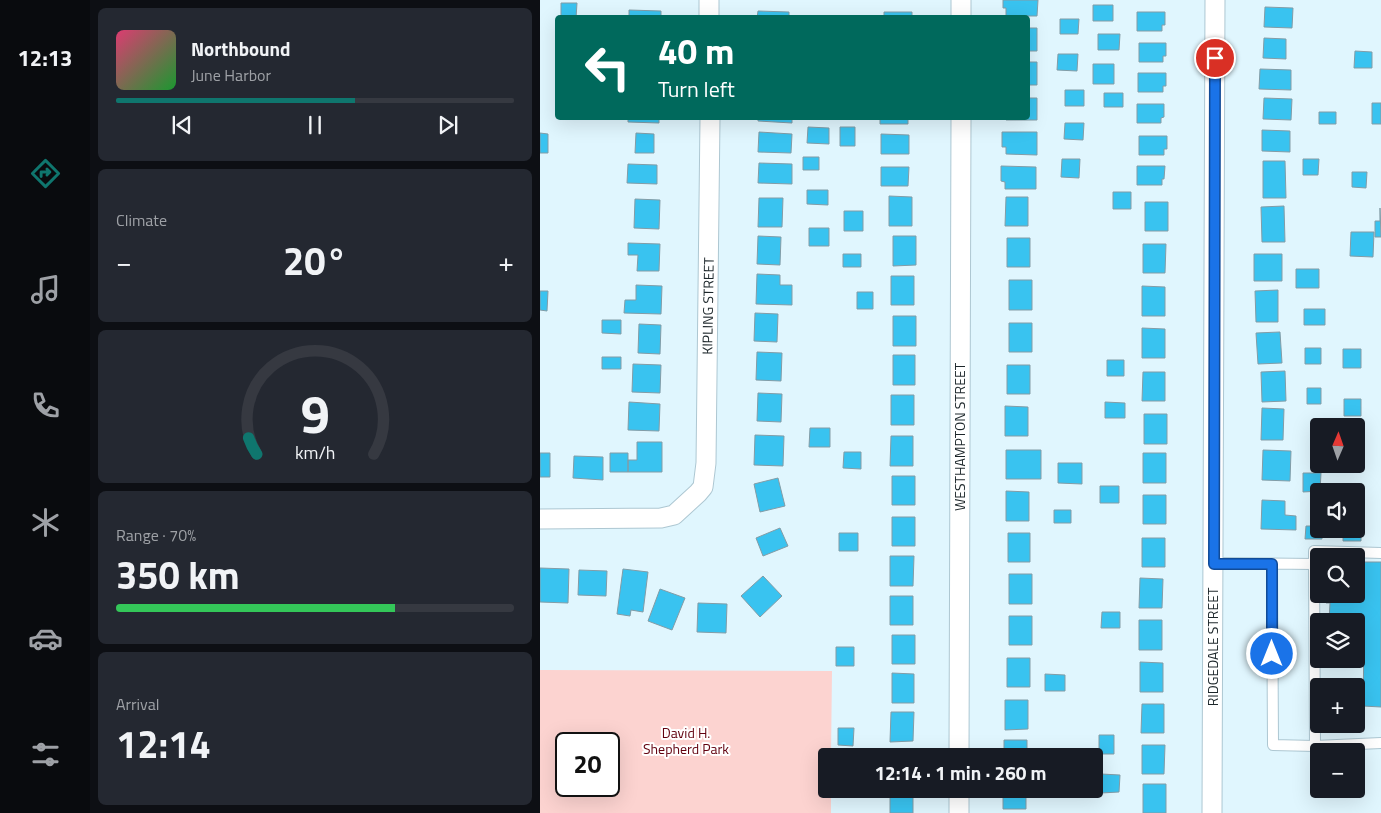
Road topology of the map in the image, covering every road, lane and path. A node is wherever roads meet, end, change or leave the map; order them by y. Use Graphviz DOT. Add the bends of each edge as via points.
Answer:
graph roads {
  1 [pos="709,0"];
  2 [pos="962,0"];
  3 [pos="1215,0"];
  4 [pos="710,15"];
  5 [pos="962,15"];
  6 [pos="710,120"];
  7 [pos="961,120"];
  8 [pos="540,519"];
  9 [pos="1365,553"];
  10 [pos="1381,553"];
  11 [pos="1214,564"];
  12 [pos="1272,564"];
  13 [pos="1310,564"];
  14 [pos="1314,603"];
  15 [pos="1315,743"];
  16 [pos="1381,743"];
  17 [pos="1365,744"];
  18 [pos="1310,746"];
  19 [pos="959,748"];
  20 [pos="959,798"];
  21 [pos="959,813"];
  22 [pos="1212,813"];
  1 -- 4 [label="street"];
  2 -- 5 [label="street"];
  3 -- 11 [label="street, RIDGEDALE STREET"];
  6 -- 8 [label="street, KIPLING STREET" via="706,464 703,487 674,515 661,518"];
  7 -- 19 [label="street, WESTHAMPTON STREET"];
  9 -- 10 [label="lane"];
  11 -- 12 [label="lane"];
  11 -- 22 [label="street, RIDGEDALE STREET"];
  12 -- 13 [label="lane"];
  12 -- 18 [label="lane" via="1273,745"];
  14 -- 15 [label="lane"];
  16 -- 17 [label="lane"];
  20 -- 21 [label="street"];
}
